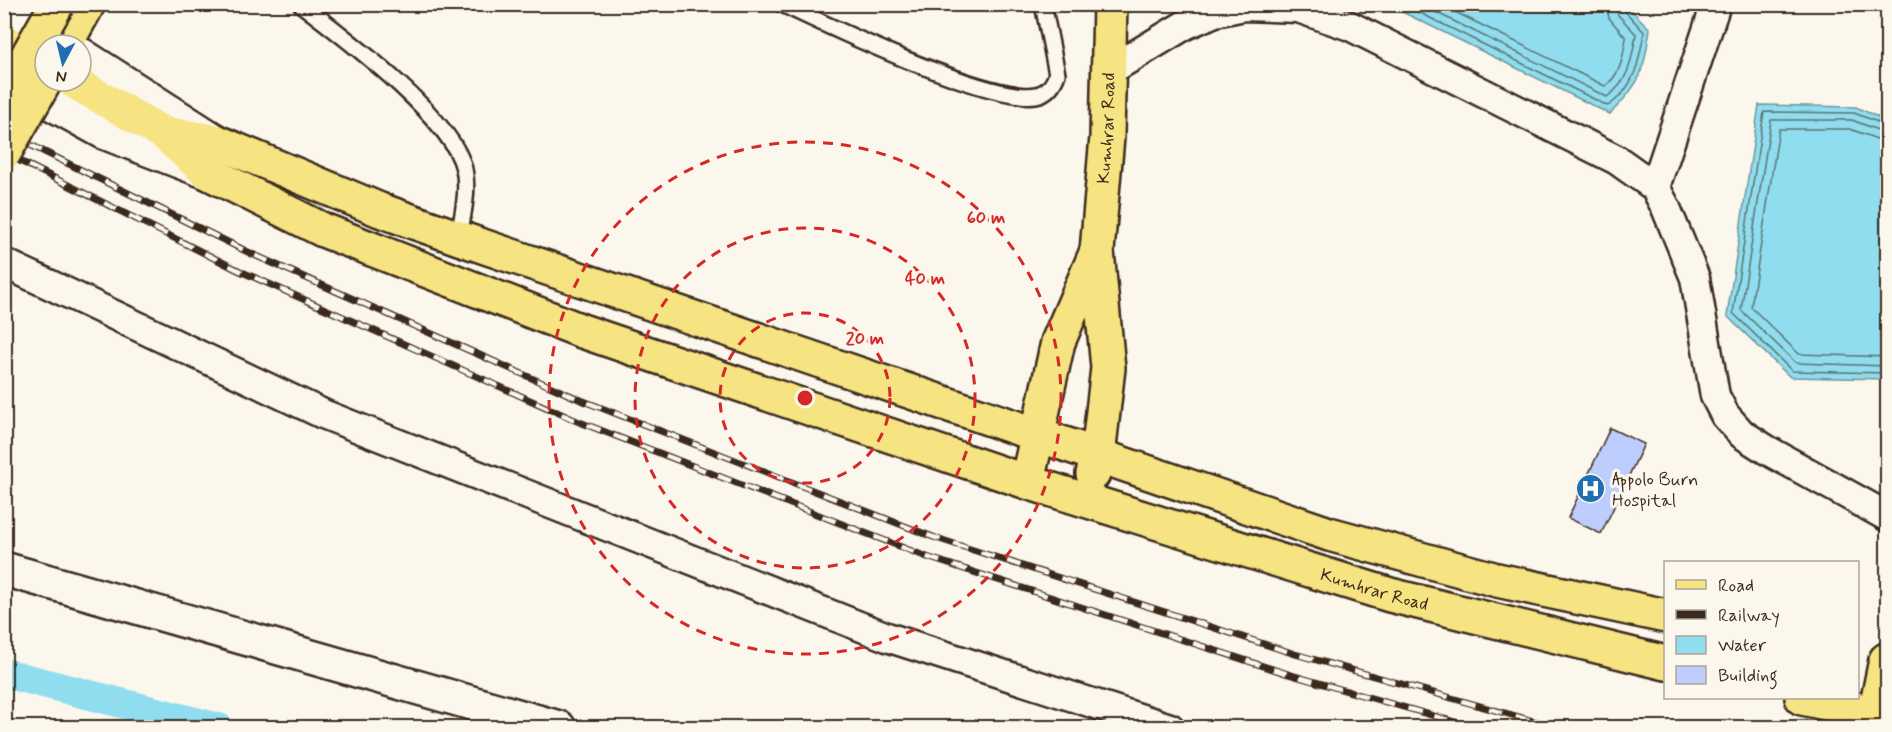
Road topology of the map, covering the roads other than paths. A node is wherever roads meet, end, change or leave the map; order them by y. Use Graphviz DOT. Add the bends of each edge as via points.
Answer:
graph roads {
  1 [pos="57,4"];
  2 [pos="88,4"];
  3 [pos="301,4"];
  4 [pos="782,4"];
  5 [pos="1043,4"];
  6 [pos="1110,4"];
  7 [pos="1716,4"];
  8 [pos="4,11"];
  9 [pos="1187,15"];
  10 [pos="43,33"];
  11 [pos="71,33"];
  12 [pos="4,41"];
  13 [pos="33,58"];
  14 [pos="93,64"];
  15 [pos="1107,72"];
  16 [pos="4,77"];
  17 [pos="38,93"];
  18 [pos="93,93"];
  19 [pos="4,97"];
  20 [pos="4,153"];
  21 [pos="211,157"];
  22 [pos="1655,186"];
  23 [pos="459,238"];
  24 [pos="1097,251"];
  25 [pos="4,263"];
  26 [pos="1038,435"];
  27 [pos="1098,455"];
  28 [pos="1027,482"];
  29 [pos="1086,500"];
  30 [pos="1887,517"];
  31 [pos="4,569"];
  32 [pos="1664,616"];
  33 [pos="1877,658"];
  34 [pos="1664,663"];
  35 [pos="1817,701"];
  36 [pos="1881,715"];
  37 [pos="560,728"];
  38 [pos="1170,728"];
  1 -- 19 [label="main road, bridge"];
  2 -- 11 [label="main road"];
  3 -- 23 [label="lane" via="389,77 451,140 464,167 466,184"];
  4 -- 5 [label="lane" via="884,51 1018,95 1040,94 1053,85 1057,74"];
  6 -- 15 [label="main road, Kumhrar Road"];
  7 -- 22 [label="street"];
  8 -- 10 [label="street"];
  9 -- 15 [label="street"];
  9 -- 22 [label="street" via="1244,6 1298,8 1350,26 1617,160"];
  12 -- 13 [label="main road"];
  14 -- 21 [label="street"];
  15 -- 24 [label="main road, Kumhrar Road" via="1107,137"];
  16 -- 21 [label="street" via="104,132"];
  17 -- 20 [label="main road, bridge"];
  18 -- 21 [label="main road"];
  21 -- 23 [label="main road"];
  21 -- 28 [label="main road" via="323,230 582,331"];
  22 -- 30 [label="street" via="1695,278 1715,396 1725,415 1742,434 1767,450"];
  23 -- 26 [label="main road"];
  24 -- 26 [label="main road, Kumhrar Road" via="1058,342"];
  24 -- 27 [label="main road, Kumhrar Road" via="1108,368"];
  25 -- 38 [label="street" via="323,414 887,637"];
  26 -- 27 [label="main road"];
  26 -- 28 [label="main road, Kumhrar Road"];
  27 -- 29 [label="main road, Kumhrar Road"];
  27 -- 32 [label="main road" via="1340,537 1497,580"];
  28 -- 29 [label="main road, Kumhrar Road"];
  29 -- 34 [label="main road, Kumhrar Road" via="1390,595"];
  31 -- 37 [label="street"];
  33 -- 36 [label="main road"];
  35 -- 36 [label="main road"];
}
